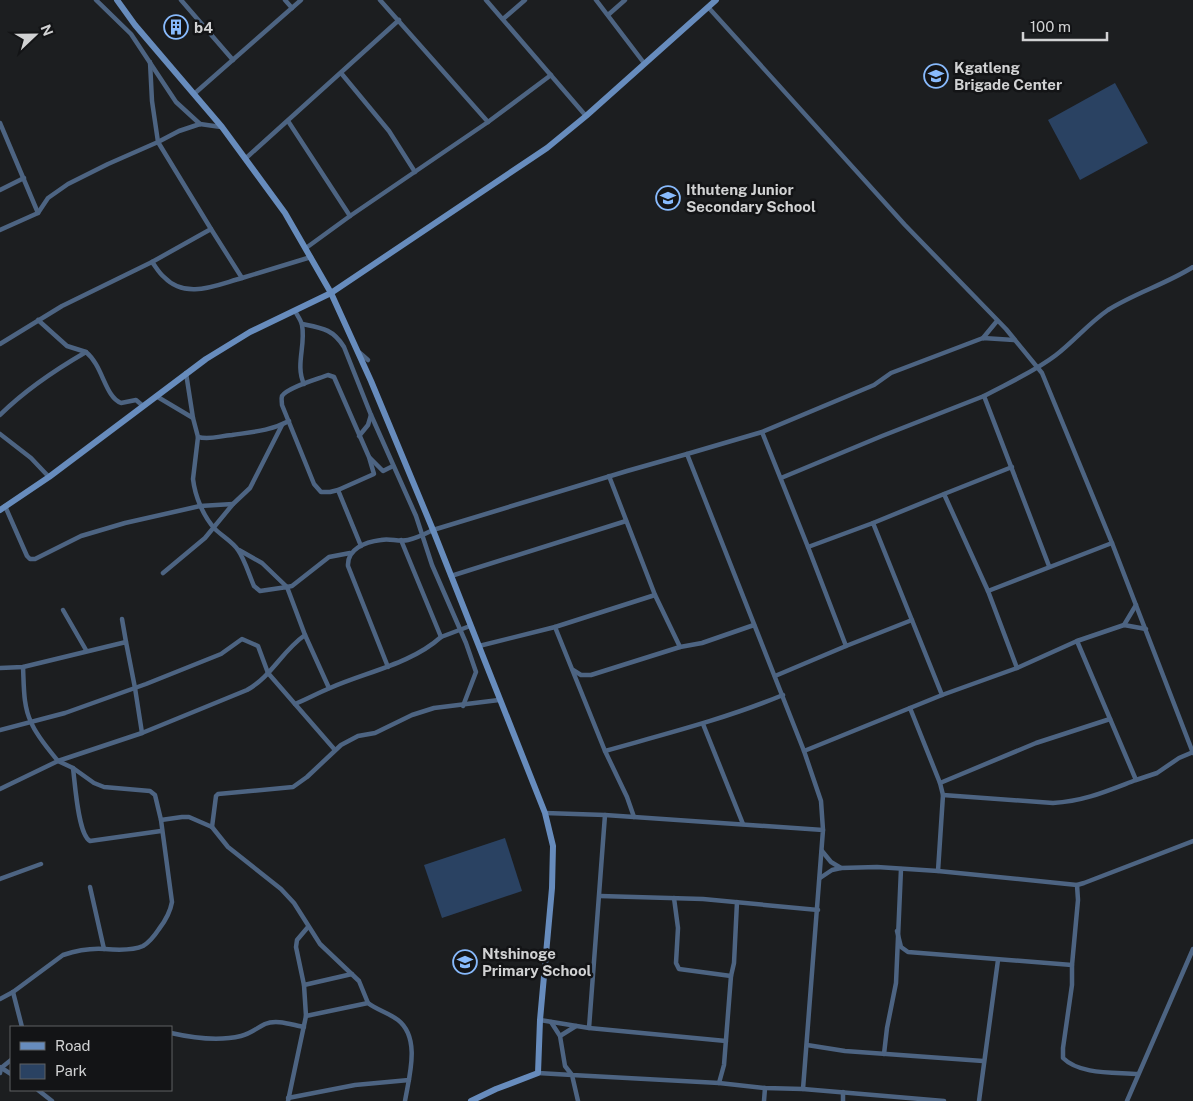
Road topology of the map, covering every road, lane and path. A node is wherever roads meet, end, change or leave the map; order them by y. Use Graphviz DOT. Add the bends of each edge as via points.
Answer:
graph roads {
  1 [pos="96,0"];
  2 [pos="117,0"];
  3 [pos="181,0"];
  4 [pos="285,0"];
  5 [pos="301,0"];
  6 [pos="380,0"];
  7 [pos="486,0"];
  8 [pos="525,0"];
  9 [pos="596,0"];
  10 [pos="625,0"];
  11 [pos="716,0"];
  12 [pos="708,7"];
  13 [pos="292,8"];
  14 [pos="608,14"];
  15 [pos="503,19"];
  16 [pos="399,20"];
  17 [pos="233,60"];
  18 [pos="150,62"];
  19 [pos="644,63"];
  20 [pos="341,73"];
  21 [pos="551,76"];
  22 [pos="194,94"];
  23 [pos="586,116"];
  24 [pos="288,121"];
  25 [pos="488,122"];
  26 [pos="0,123"];
  27 [pos="200,124"];
  28 [pos="222,127"];
  29 [pos="158,142"];
  30 [pos="245,159"];
  31 [pos="415,172"];
  32 [pos="24,178"];
  33 [pos="0,190"];
  34 [pos="38,213"];
  35 [pos="350,216"];
  36 [pos="211,228"];
  37 [pos="0,230"];
  38 [pos="306,248"];
  39 [pos="311,257"];
  40 [pos="152,262"];
  41 [pos="1193,267"];
  42 [pos="242,278"];
  43 [pos="330,293"];
  44 [pos="294,311"];
  45 [pos="38,320"];
  46 [pos="997,321"];
  47 [pos="302,324"];
  48 [pos="983,338"];
  49 [pos="1014,340"];
  50 [pos="0,344"];
  51 [pos="357,351"];
  52 [pos="86,352"];
  53 [pos="368,360"];
  54 [pos="1037,368"];
  55 [pos="186,373"];
  56 [pos="304,384"];
  57 [pos="156,396"];
  58 [pos="984,396"];
  59 [pos="144,406"];
  60 [pos="0,415"];
  61 [pos="371,415"];
  62 [pos="193,418"];
  63 [pos="289,421"];
  64 [pos="282,425"];
  65 [pos="762,432"];
  66 [pos="0,434"];
  67 [pos="358,436"];
  68 [pos="198,437"];
  69 [pos="687,454"];
  70 [pos="369,457"];
  71 [pos="393,466"];
  72 [pos="1012,467"];
  73 [pos="383,471"];
  74 [pos="374,474"];
  75 [pos="609,476"];
  76 [pos="49,477"];
  77 [pos="781,478"];
  78 [pos="338,490"];
  79 [pos="944,494"];
  80 [pos="233,504"];
  81 [pos="200,506"];
  82 [pos="3,508"];
  83 [pos="626,521"];
  84 [pos="874,523"];
  85 [pos="214,528"];
  86 [pos="433,530"];
  87 [pos="421,536"];
  88 [pos="401,540"];
  89 [pos="1112,543"];
  90 [pos="361,546"];
  91 [pos="808,547"];
  92 [pos="238,549"];
  93 [pos="350,553"];
  94 [pos="1049,566"];
  95 [pos="163,573"];
  96 [pos="451,576"];
  97 [pos="287,587"];
  98 [pos="988,591"];
  99 [pos="655,596"];
  100 [pos="1136,605"];
  101 [pos="64,610"];
  102 [pos="122,619"];
  103 [pos="912,620"];
  104 [pos="754,625"];
  105 [pos="1124,625"];
  106 [pos="470,626"];
  107 [pos="555,627"];
  108 [pos="1146,629"];
  109 [pos="460,630"];
  110 [pos="305,636"];
  111 [pos="441,637"];
  112 [pos="1078,641"];
  113 [pos="126,642"];
  114 [pos="479,646"];
  115 [pos="846,646"];
  116 [pos="680,647"];
  117 [pos="86,650"];
  118 [pos="22,667"];
  119 [pos="388,667"];
  120 [pos="0,668"];
  121 [pos="1017,668"];
  122 [pos="573,670"];
  123 [pos="268,674"];
  124 [pos="775,676"];
  125 [pos="136,688"];
  126 [pos="330,688"];
  127 [pos="783,695"];
  128 [pos="942,695"];
  129 [pos="499,700"];
  130 [pos="295,704"];
  131 [pos="462,706"];
  132 [pos="910,708"];
  133 [pos="1110,719"];
  134 [pos="31,722"];
  135 [pos="703,724"];
  136 [pos="0,730"];
  137 [pos="142,733"];
  138 [pos="336,750"];
  139 [pos="605,751"];
  140 [pos="804,751"];
  141 [pos="1193,753"];
  142 [pos="58,761"];
  143 [pos="73,768"];
  144 [pos="1136,780"];
  145 [pos="940,783"];
  146 [pos="0,789"];
  147 [pos="943,795"];
  148 [pos="545,813"];
  149 [pos="605,815"];
  150 [pos="634,817"];
  151 [pos="161,820"];
  152 [pos="743,824"];
  153 [pos="212,827"];
  154 [pos="161,830"];
  155 [pos="823,830"];
  156 [pos="1193,841"];
  157 [pos="822,851"];
  158 [pos="41,864"];
  159 [pos="841,868"];
  160 [pos="901,869"];
  161 [pos="938,871"];
  162 [pos="820,878"];
  163 [pos="0,879"];
  164 [pos="1077,885"];
  165 [pos="90,887"];
  166 [pos="600,896"];
  167 [pos="674,898"];
  168 [pos="737,902"];
  169 [pos="818,910"];
  170 [pos="308,927"];
  171 [pos="897,931"];
  172 [pos="1193,948"];
  173 [pos="104,949"];
  174 [pos="998,960"];
  175 [pos="1072,965"];
  176 [pos="352,974"];
  177 [pos="730,976"];
  178 [pos="304,985"];
  179 [pos="13,992"];
  180 [pos="0,999"];
  181 [pos="368,1002"];
  182 [pos="306,1016"];
  183 [pos="540,1020"];
  184 [pos="551,1022"];
  185 [pos="22,1026"];
  186 [pos="576,1026"];
  187 [pos="304,1027"];
  188 [pos="589,1028"];
  189 [pos="172,1033"];
  190 [pos="560,1036"];
  191 [pos="726,1041"];
  192 [pos="807,1045"];
  193 [pos="884,1054"];
  194 [pos="10,1061"];
  195 [pos="983,1061"];
  196 [pos="0,1069"];
  197 [pos="538,1073"];
  198 [pos="1138,1074"];
  199 [pos="572,1075"];
  200 [pos="409,1080"];
  201 [pos="719,1083"];
  202 [pos="765,1088"];
  203 [pos="803,1089"];
  204 [pos="39,1091"];
  205 [pos="843,1092"];
  206 [pos="288,1100"];
  207 [pos="52,1101"];
  208 [pos="405,1101"];
  209 [pos="471,1101"];
  210 [pos="578,1101"];
  211 [pos="764,1101"];
  212 [pos="843,1101"];
  213 [pos="944,1101"];
  214 [pos="978,1101"];
  215 [pos="1127,1101"];
  1 -- 18 [label="street" via="131,34"];
  2 -- 22 [label="street"];
  3 -- 17 [label="street"];
  4 -- 13 [label="street"];
  5 -- 13 [label="street"];
  6 -- 16 [label="street"];
  7 -- 15 [label="street"];
  8 -- 15 [label="street"];
  9 -- 14 [label="street"];
  10 -- 14 [label="street"];
  11 -- 12 [label="street"];
  12 -- 19 [label="street"];
  12 -- 46 [label="street" via="905,225"];
  13 -- 17 [label="street"];
  14 -- 19 [label="street"];
  15 -- 21 [label="street"];
  16 -- 20 [label="street"];
  16 -- 25 [label="street"];
  17 -- 22 [label="street"];
  18 -- 27 [label="street" via="176,102"];
  18 -- 29 [label="street"];
  19 -- 23 [label="street"];
  20 -- 24 [label="street"];
  20 -- 31 [label="street" via="389,131"];
  21 -- 23 [label="street"];
  21 -- 25 [label="street"];
  22 -- 28 [label="street"];
  23 -- 43 [label="street" via="547,148"];
  24 -- 30 [label="street"];
  24 -- 35 [label="street"];
  25 -- 31 [label="street"];
  26 -- 32 [label="street"];
  27 -- 28 [label="street"];
  27 -- 29 [label="street"];
  28 -- 30 [label="street"];
  29 -- 34 [label="street" via="68,184 48,198"];
  29 -- 36 [label="street"];
  30 -- 38 [label="street"];
  31 -- 35 [label="street"];
  32 -- 33 [label="street"];
  32 -- 34 [label="street"];
  34 -- 37 [label="street"];
  35 -- 38 [label="street"];
  36 -- 40 [label="street"];
  36 -- 42 [label="street"];
  38 -- 39 [label="street"];
  39 -- 42 [label="street"];
  39 -- 43 [label="street"];
  40 -- 42 [label="street" via="164,277 184,289 200,290"];
  40 -- 45 [label="street"];
  41 -- 54 [label="street" via="1108,311"];
  43 -- 44 [label="street"];
  43 -- 51 [label="street"];
  44 -- 47 [label="street"];
  44 -- 55 [label="street" via="232,342"];
  45 -- 50 [label="street"];
  45 -- 52 [label="street" via="68,346"];
  46 -- 48 [label="street"];
  46 -- 49 [label="street"];
  47 -- 56 [label="street" via="299,371"];
  47 -- 61 [label="street" via="338,337"];
  48 -- 49 [label="street"];
  48 -- 65 [label="street" via="891,373 874,385"];
  49 -- 54 [label="street"];
  51 -- 53 [label="street"];
  51 -- 86 [label="street"];
  52 -- 59 [label="street" via="97,364 112,398 121,403 136,400"];
  52 -- 60 [label="street" via="32,388"];
  54 -- 58 [label="street"];
  54 -- 89 [label="street"];
  55 -- 57 [label="street"];
  55 -- 62 [label="street"];
  56 -- 63 [label="street" via="282,396"];
  56 -- 67 [label="street" via="328,375 334,377"];
  57 -- 59 [label="street"];
  57 -- 62 [label="street"];
  58 -- 72 [label="street"];
  58 -- 77 [label="street"];
  59 -- 76 [label="street"];
  61 -- 67 [label="street" via="368,425"];
  61 -- 71 [label="street"];
  62 -- 68 [label="street"];
  63 -- 64 [label="street"];
  63 -- 78 [label="street" via="314,484 321,492"];
  64 -- 68 [label="street" via="253,433 211,439"];
  64 -- 80 [label="street" via="250,488"];
  65 -- 69 [label="street"];
  65 -- 77 [label="street"];
  66 -- 76 [label="street"];
  67 -- 70 [label="street"];
  68 -- 81 [label="street" via="192,479"];
  69 -- 75 [label="street"];
  69 -- 104 [label="street"];
  70 -- 73 [label="street"];
  70 -- 74 [label="street"];
  71 -- 73 [label="street"];
  71 -- 87 [label="street" via="416,516"];
  72 -- 79 [label="street"];
  72 -- 94 [label="street"];
  73 -- 74 [label="street"];
  74 -- 78 [label="street"];
  75 -- 83 [label="street"];
  75 -- 86 [label="street"];
  76 -- 82 [label="street"];
  77 -- 91 [label="street"];
  78 -- 90 [label="street"];
  79 -- 84 [label="street"];
  79 -- 98 [label="street"];
  80 -- 81 [label="street"];
  80 -- 85 [label="street"];
  81 -- 82 [label="street" via="81,536 35,560 27,556"];
  81 -- 85 [label="street"];
  83 -- 96 [label="street"];
  83 -- 99 [label="street"];
  84 -- 91 [label="street"];
  84 -- 103 [label="street"];
  85 -- 92 [label="street"];
  85 -- 95 [label="street"];
  86 -- 87 [label="street"];
  86 -- 96 [label="street"];
  87 -- 88 [label="street"];
  87 -- 109 [label="street"];
  88 -- 90 [label="street" via="381,539"];
  88 -- 111 [label="street"];
  89 -- 94 [label="street"];
  89 -- 100 [label="street"];
  90 -- 93 [label="street"];
  91 -- 115 [label="street"];
  92 -- 97 [label="street" via="262,563"];
  92 -- 97 [label="street" via="257,589"];
  93 -- 97 [label="street" via="330,557"];
  93 -- 119 [label="street" via="348,566"];
  94 -- 98 [label="street"];
  96 -- 106 [label="street"];
  97 -- 110 [label="street"];
  98 -- 121 [label="street"];
  99 -- 107 [label="street"];
  99 -- 116 [label="street"];
  100 -- 105 [label="street"];
  100 -- 108 [label="street"];
  101 -- 117 [label="street"];
  102 -- 113 [label="street"];
  103 -- 115 [label="street"];
  103 -- 128 [label="street"];
  104 -- 116 [label="street"];
  104 -- 124 [label="street"];
  105 -- 108 [label="street"];
  105 -- 112 [label="street"];
  106 -- 109 [label="street"];
  106 -- 114 [label="street"];
  107 -- 114 [label="street"];
  107 -- 122 [label="street"];
  108 -- 141 [label="street"];
  109 -- 111 [label="street"];
  109 -- 131 [label="street" via="476,672"];
  110 -- 123 [label="street" via="288,649"];
  110 -- 126 [label="street"];
  111 -- 119 [label="street"];
  112 -- 121 [label="street"];
  112 -- 133 [label="street"];
  113 -- 117 [label="street"];
  113 -- 125 [label="street"];
  114 -- 129 [label="street"];
  115 -- 124 [label="street"];
  116 -- 122 [label="street" via="591,675 581,675"];
  117 -- 118 [label="street"];
  118 -- 120 [label="street"];
  118 -- 134 [label="street"];
  119 -- 126 [label="street"];
  121 -- 128 [label="street"];
  122 -- 139 [label="street"];
  123 -- 125 [label="street" via="258,646 242,639 221,654"];
  123 -- 130 [label="street"];
  123 -- 137 [label="street" via="247,690"];
  124 -- 127 [label="street"];
  125 -- 134 [label="street"];
  125 -- 137 [label="street"];
  126 -- 130 [label="street"];
  127 -- 135 [label="street"];
  127 -- 140 [label="street"];
  128 -- 132 [label="street"];
  129 -- 131 [label="street"];
  129 -- 148 [label="street"];
  130 -- 138 [label="street"];
  131 -- 138 [label="street" via="434,708 412,715 375,733 349,740"];
  132 -- 140 [label="street"];
  132 -- 145 [label="street"];
  133 -- 144 [label="street"];
  133 -- 145 [label="street" via="1036,742"];
  134 -- 136 [label="street"];
  134 -- 142 [label="street"];
  135 -- 139 [label="street"];
  135 -- 152 [label="street"];
  137 -- 142 [label="street"];
  138 -- 153 [label="street" via="293,787 218,794"];
  139 -- 150 [label="street"];
  140 -- 155 [label="street" via="821,800"];
  141 -- 144 [label="street" via="1179,758 1156,774"];
  142 -- 143 [label="street"];
  142 -- 146 [label="street"];
  143 -- 151 [label="street" via="104,787 150,791 155,795"];
  143 -- 154 [label="street" via="81,824 87,840"];
  144 -- 147 [label="street" via="1071,802"];
  145 -- 147 [label="street"];
  147 -- 161 [label="street"];
  148 -- 149 [label="street"];
  148 -- 183 [label="street" via="553,846 552,888"];
  149 -- 150 [label="street"];
  149 -- 166 [label="street"];
  150 -- 152 [label="street"];
  151 -- 153 [label="street" via="182,816"];
  151 -- 154 [label="street"];
  152 -- 155 [label="street"];
  153 -- 170 [label="street" via="228,848 281,889"];
  154 -- 173 [label="street" via="172,902 170,912 153,938 143,946"];
  155 -- 157 [label="street"];
  156 -- 164 [label="street"];
  157 -- 159 [label="street"];
  157 -- 162 [label="street"];
  158 -- 163 [label="street"];
  159 -- 160 [label="street"];
  159 -- 162 [label="street"];
  160 -- 161 [label="street"];
  160 -- 171 [label="street"];
  161 -- 164 [label="street"];
  162 -- 169 [label="street"];
  164 -- 175 [label="street"];
  165 -- 173 [label="street"];
  166 -- 167 [label="street"];
  166 -- 188 [label="street"];
  167 -- 168 [label="street"];
  167 -- 177 [label="street" via="678,922 678,969"];
  168 -- 169 [label="street"];
  168 -- 177 [label="street" via="734,963"];
  169 -- 192 [label="street"];
  170 -- 176 [label="street" via="320,944"];
  170 -- 178 [label="street" via="297,940 296,947"];
  171 -- 174 [label="street" via="901,947 908,952"];
  171 -- 193 [label="street" via="896,983"];
  172 -- 198 [label="street"];
  173 -- 179 [label="street" via="63,955"];
  174 -- 175 [label="street"];
  174 -- 195 [label="street"];
  175 -- 198 [label="street" via="1063,1058 1081,1070"];
  176 -- 178 [label="street"];
  176 -- 181 [label="street" via="363,988"];
  177 -- 191 [label="street"];
  178 -- 182 [label="street"];
  179 -- 180 [label="street"];
  179 -- 185 [label="street"];
  181 -- 182 [label="street"];
  181 -- 200 [label="street" via="398,1020 410,1035 412,1064"];
  182 -- 187 [label="street"];
  183 -- 184 [label="street"];
  183 -- 197 [label="street"];
  184 -- 186 [label="street"];
  184 -- 190 [label="street"];
  186 -- 188 [label="street"];
  186 -- 190 [label="street"];
  187 -- 189 [label="street" via="271,1022 246,1035 231,1037"];
  187 -- 206 [label="street"];
  188 -- 191 [label="street"];
  190 -- 199 [label="street" via="565,1066"];
  191 -- 201 [label="street"];
  192 -- 193 [label="street"];
  192 -- 203 [label="street"];
  193 -- 195 [label="street"];
  194 -- 196 [label="street"];
  195 -- 214 [label="street"];
  197 -- 199 [label="street"];
  197 -- 209 [label="street"];
  198 -- 215 [label="street"];
  199 -- 201 [label="street"];
  199 -- 210 [label="street"];
  200 -- 206 [label="street" via="355,1085"];
  200 -- 208 [label="street"];
  201 -- 202 [label="street"];
  202 -- 203 [label="street"];
  202 -- 211 [label="street"];
  203 -- 205 [label="street"];
  204 -- 207 [label="street"];
  205 -- 212 [label="street"];
  205 -- 213 [label="street"];
}
